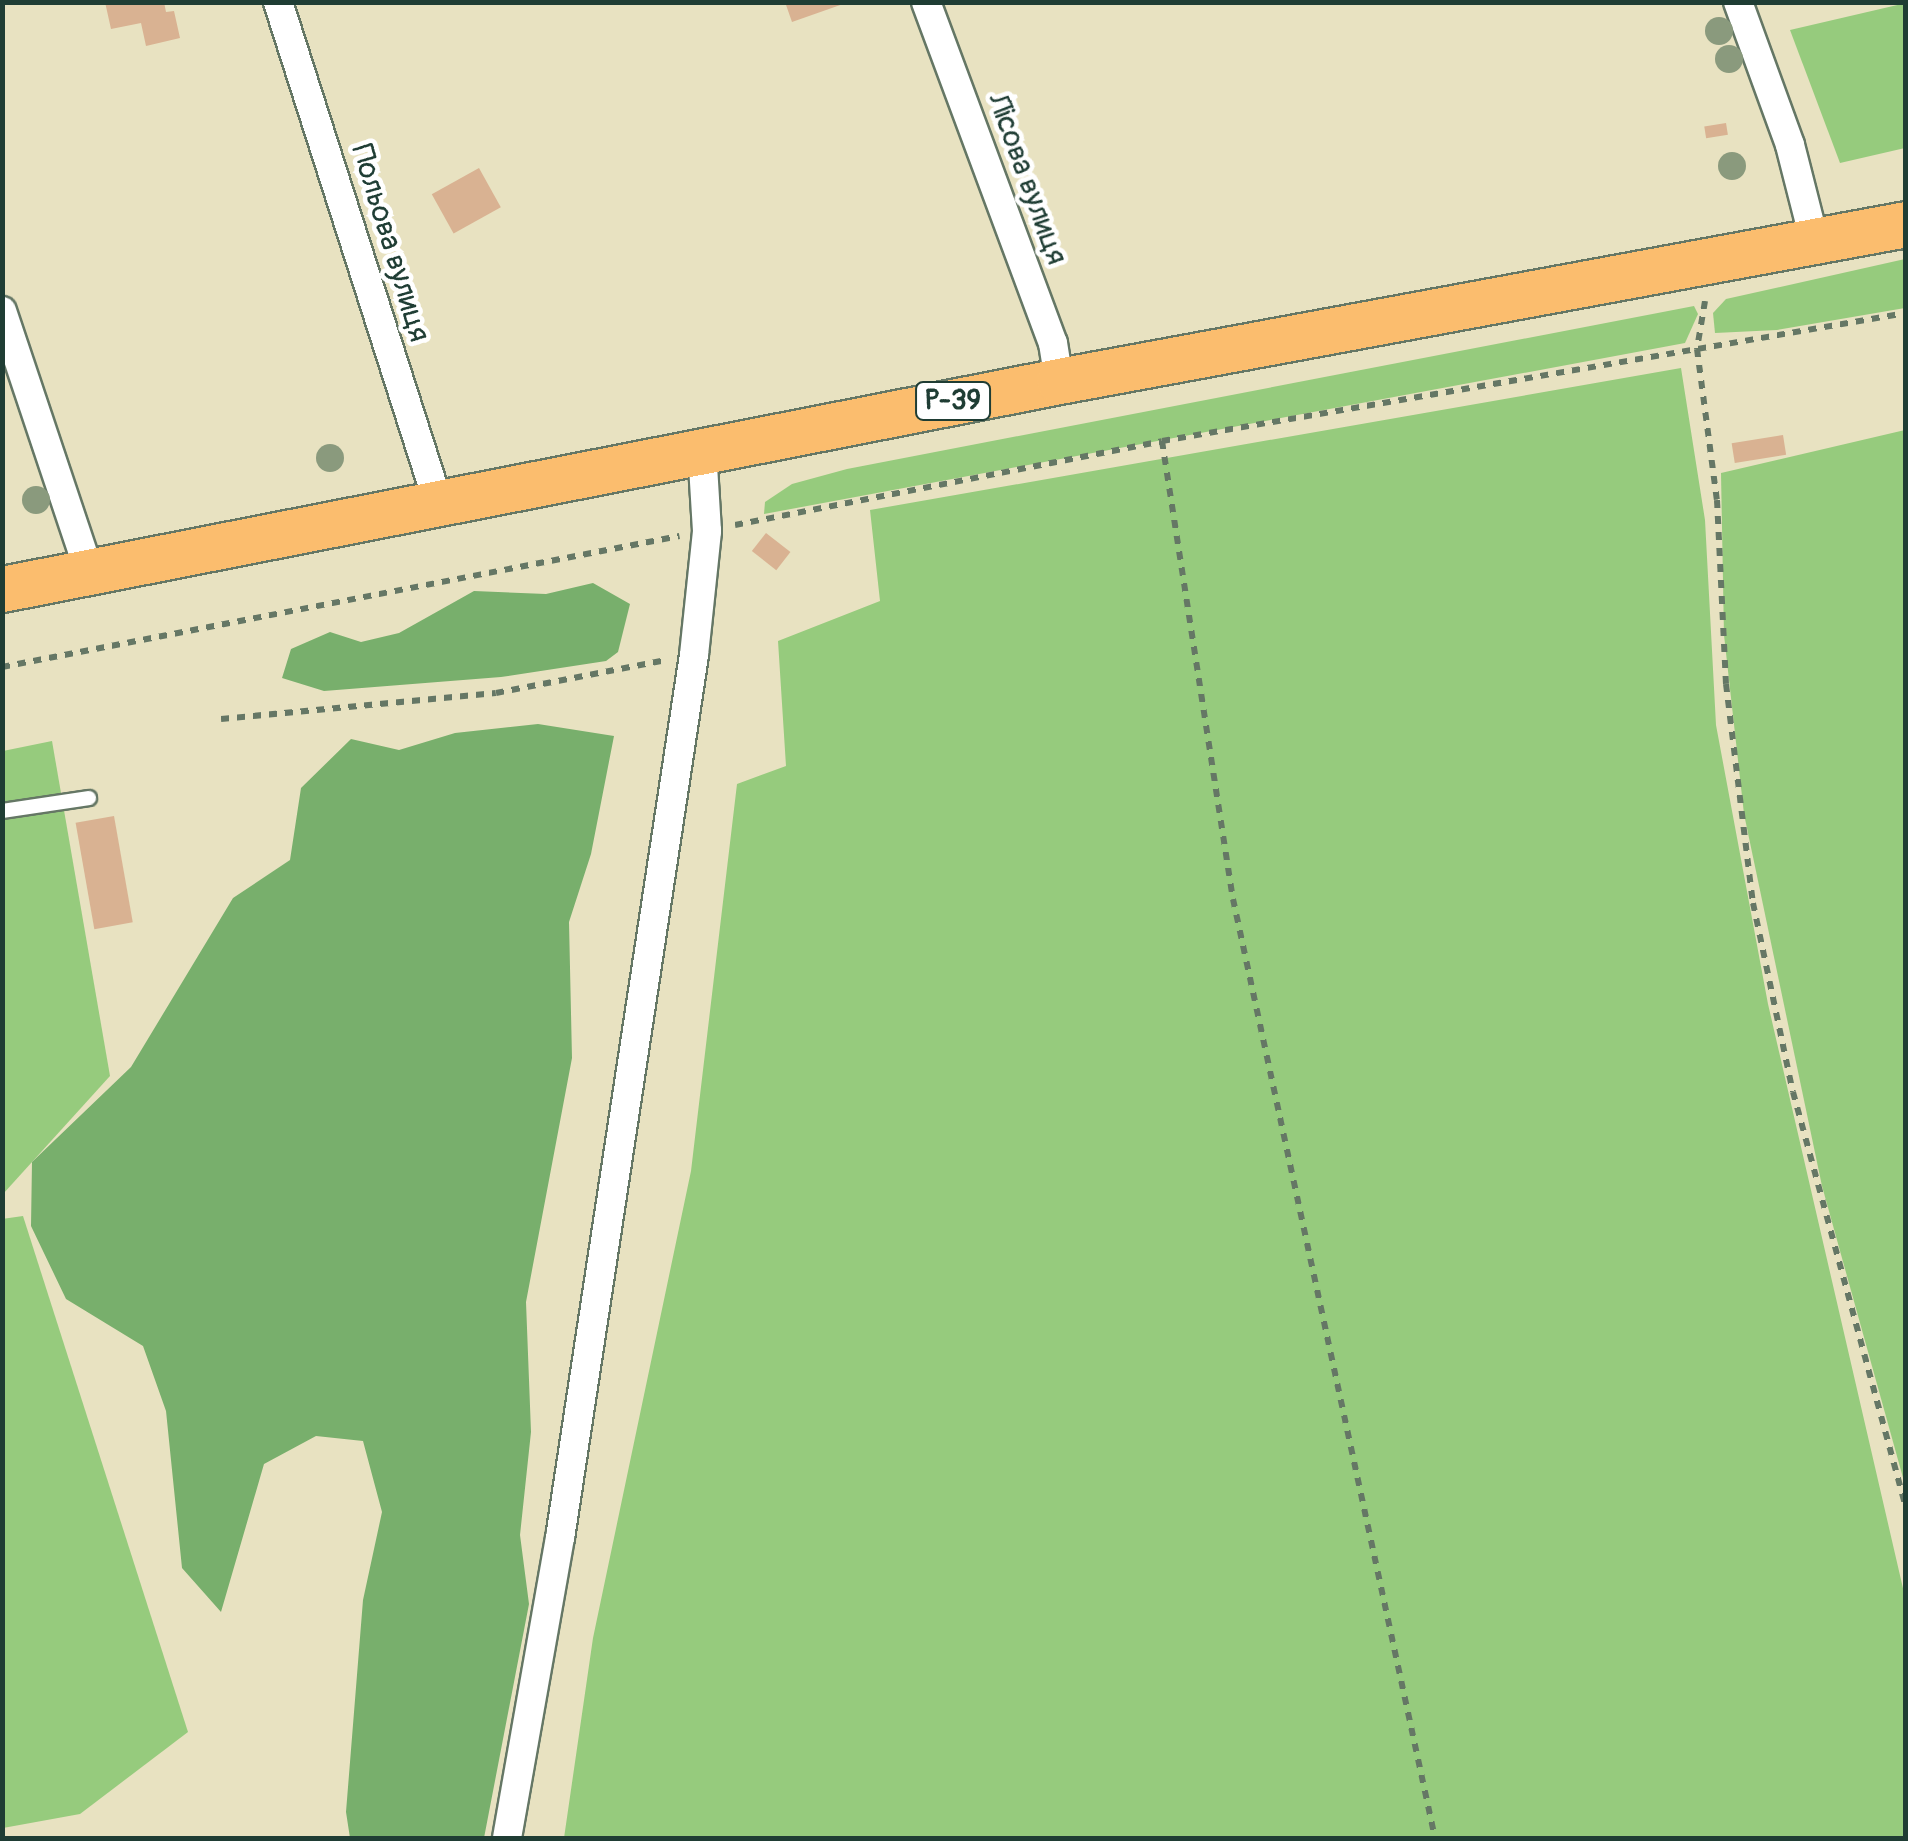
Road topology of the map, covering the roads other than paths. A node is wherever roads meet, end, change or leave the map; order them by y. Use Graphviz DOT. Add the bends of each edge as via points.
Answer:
graph roads {
  1 [pos="278,2"];
  2 [pos="926,2"];
  3 [pos="1738,2"];
  4 [pos="1906,224"];
  5 [pos="1815,243"];
  6 [pos="2,311"];
  7 [pos="1060,380"];
  8 [pos="702,450"];
  9 [pos="438,502"];
  10 [pos="89,571"];
  11 [pos="2,588"];
  12 [pos="90,798"];
  13 [pos="2,812"];
  14 [pos="507,1838"];
  1 -- 9 [label="street, Польова вулиця"];
  2 -- 7 [label="street, Лісова вулиця" via="1053,343"];
  3 -- 5 [label="street" via="1790,145"];
  4 -- 5 [label="main road, Р-39"];
  5 -- 7 [label="main road, Р-39"];
  6 -- 10 [label="street"];
  7 -- 8 [label="main road, Р-39"];
  8 -- 9 [label="main road, Р-39"];
  8 -- 14 [label="street" via="707,531 694,655 560,1538"];
  9 -- 10 [label="main road, Р-39"];
  10 -- 11 [label="main road, Р-39"];
  12 -- 13 [label="lane"];
}
